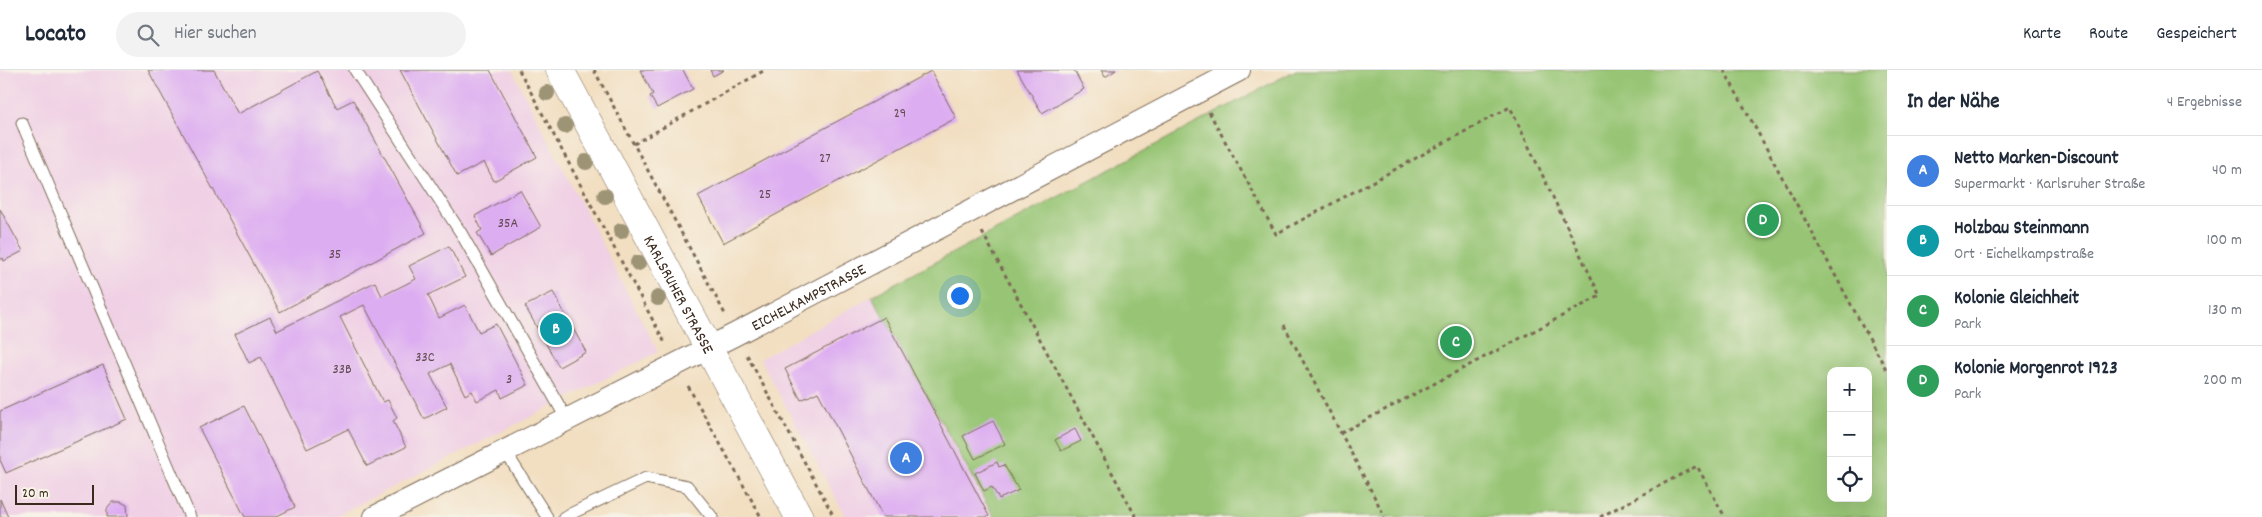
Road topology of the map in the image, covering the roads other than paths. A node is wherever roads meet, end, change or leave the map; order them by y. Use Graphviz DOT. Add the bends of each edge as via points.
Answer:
graph roads {
  1 [pos="355,70"];
  2 [pos="560,70"];
  3 [pos="1229,72"];
  4 [pos="22,122"];
  5 [pos="708,348"];
  6 [pos="566,418"];
  7 [pos="505,451"];
  8 [pos="190,517"];
  9 [pos="376,517"];
  10 [pos="547,517"];
  11 [pos="564,517"];
  12 [pos="712,517"];
  13 [pos="798,517"];
  1 -- 6 [label="lane" via="461,233"];
  2 -- 5 [label="street, KARLSRUHER STRASSE"];
  3 -- 5 [label="street, EICHELKAMPSTRASSE" via="971,212"];
  4 -- 8 [label="lane"];
  5 -- 6 [label="street, EICHELKAMPSTRASSE"];
  5 -- 13 [label="street, KARLSRUHER STRASSE"];
  6 -- 7 [label="street, EICHELKAMPSTRASSE"];
  7 -- 9 [label="street, EICHELKAMPSTRASSE"];
  7 -- 10 [label="lane"];
  11 -- 12 [label="lane" via="646,478 687,486"];
}
